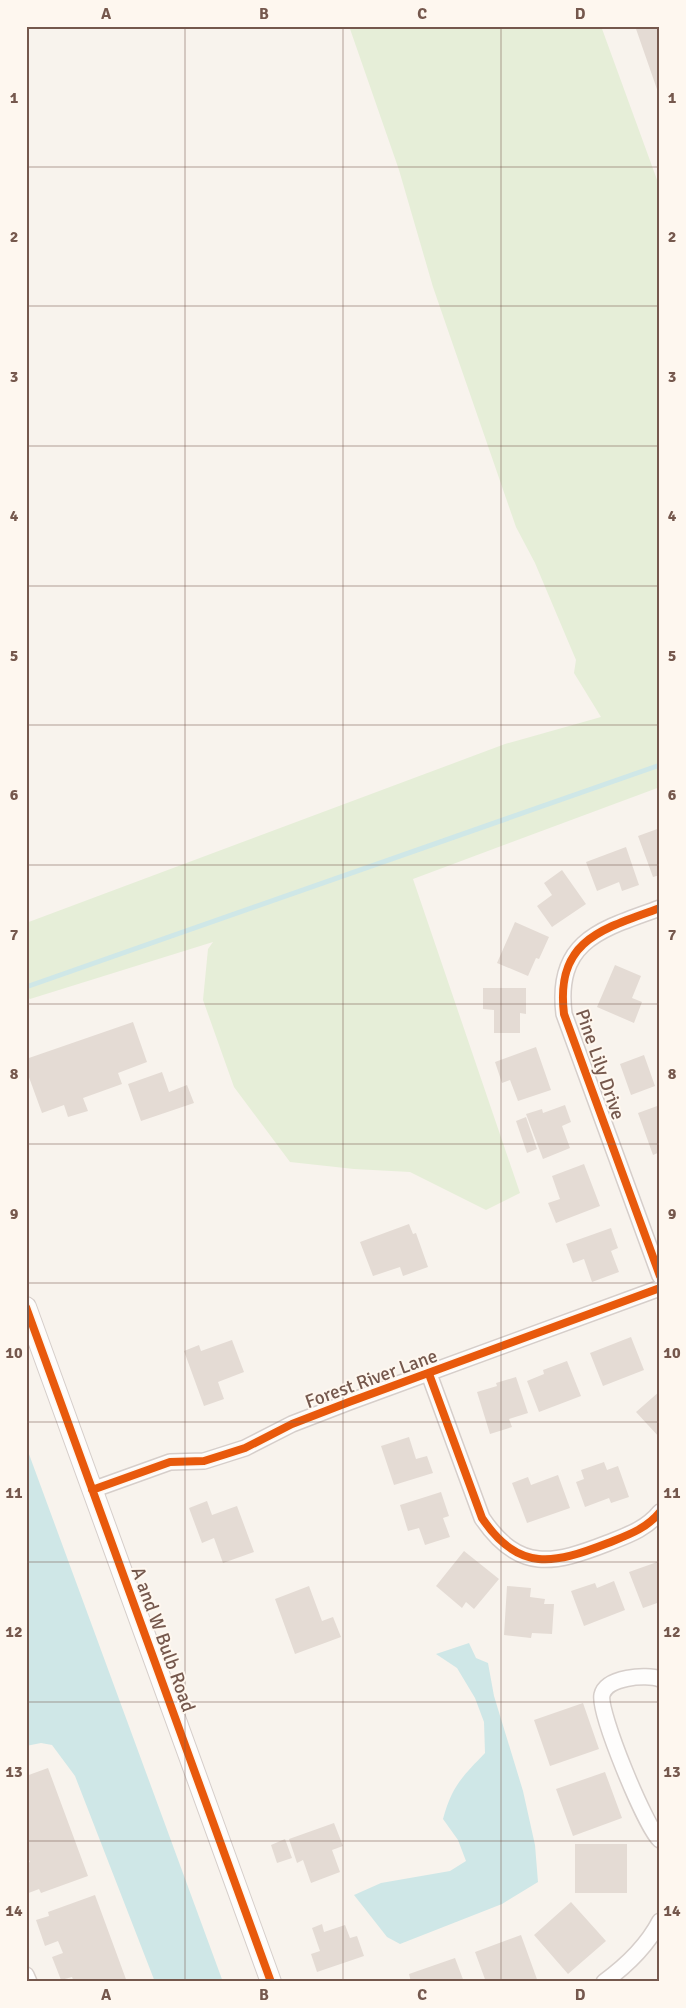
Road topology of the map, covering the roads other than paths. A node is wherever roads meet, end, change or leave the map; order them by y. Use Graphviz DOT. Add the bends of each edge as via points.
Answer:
graph roads {
  1 [pos="660,908"];
  2 [pos="660,1276"];
  3 [pos="660,1288"];
  4 [pos="26,1307"];
  5 [pos="429,1374"];
  6 [pos="92,1490"];
  7 [pos="660,1512"];
  8 [pos="660,1679"];
  9 [pos="660,1840"];
  10 [pos="660,1921"];
  11 [pos="271,1982"];
  12 [pos="604,1982"];
  1 -- 2 [label="street, Pine Lily Drive" via="590,937 575,953 566,972 562,993 564,1014"];
  3 -- 5 [label="street, Forest River Lane"];
  4 -- 6 [label="street, A and W Bulb Road"];
  5 -- 6 [label="street, Forest River Lane" via="292,1424 245,1448 204,1461 170,1462"];
  5 -- 7 [label="street" via="482,1518 493,1535 509,1548 528,1557 566,1558 636,1532"];
  6 -- 11 [label="street, A and W Bulb Road"];
  8 -- 9 [label="street" via="639,1676 621,1680 606,1688 602,1695 607,1722 628,1777 654,1835"];
  10 -- 12 [label="street" via="638,1954"];
}
